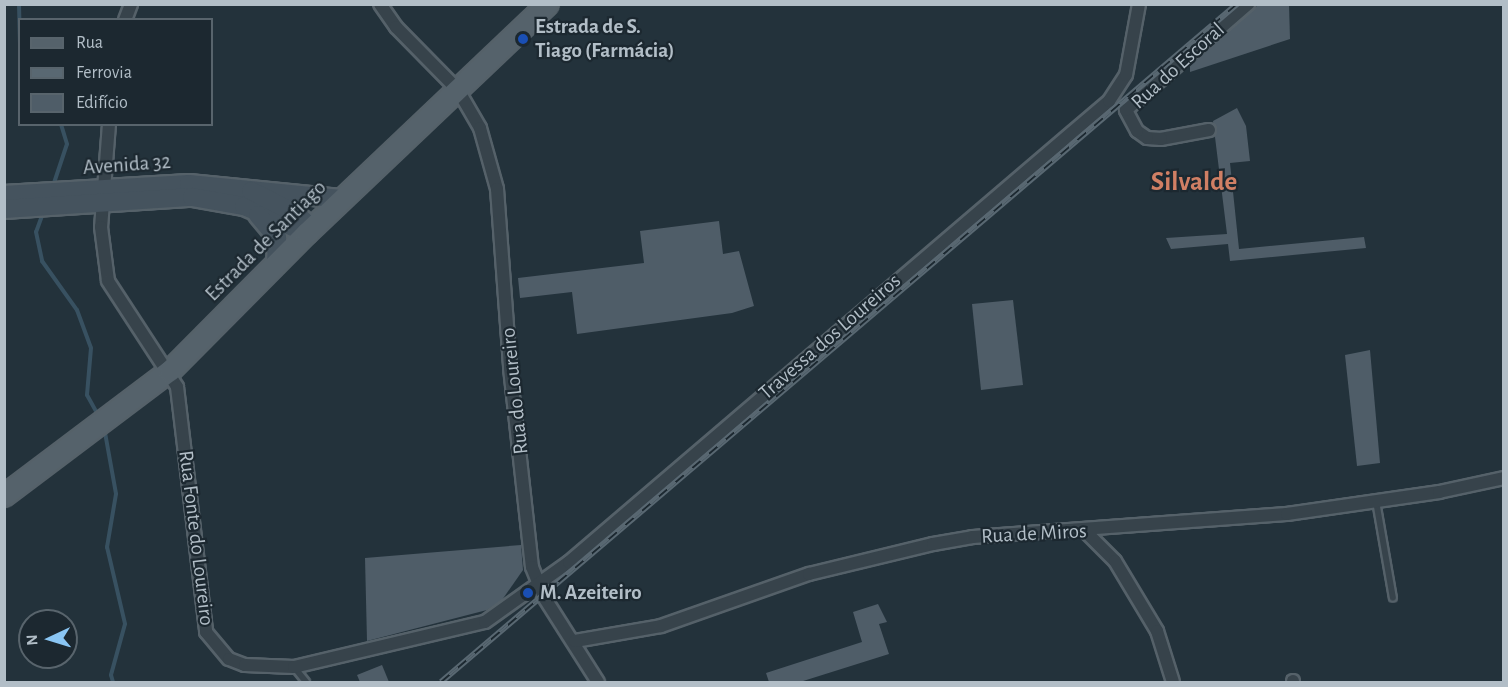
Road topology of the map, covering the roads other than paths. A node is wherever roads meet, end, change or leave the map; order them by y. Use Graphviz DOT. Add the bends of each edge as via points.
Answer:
graph roads {
  1 [pos="380,4"];
  2 [pos="548,4"];
  3 [pos="1139,4"];
  4 [pos="1248,4"];
  5 [pos="458,90"];
  6 [pos="109,126"];
  7 [pos="1209,130"];
  8 [pos="104,196"];
  9 [pos="248,199"];
  10 [pos="343,199"];
  11 [pos="7,200"];
  12 [pos="307,233"];
  13 [pos="276,265"];
  14 [pos="170,371"];
  15 [pos="1503,478"];
  16 [pos="4,496"];
  17 [pos="1376,500"];
  18 [pos="1086,531"];
  19 [pos="536,582"];
  20 [pos="1393,598"];
  21 [pos="575,641"];
  22 [pos="294,667"];
  23 [pos="306,682"];
  24 [pos="598,682"];
  25 [pos="1173,682"];
  1 -- 5 [label="street, Rua do Loureiro" via="396,27"];
  2 -- 5 [label="main road, Estrada de Santiago"];
  3 -- 19 [label="street, Travessa dos Loureiros" via="1126,75 1120,88 1088,119 569,562"];
  4 -- 7 [label="street, Rua do Escoral" via="1126,110 1137,131 1147,138"];
  5 -- 10 [label="main road, Estrada de Santiago"];
  5 -- 19 [label="street, Rua do Loureiro" via="480,128 497,189 510,368"];
  6 -- 8 [label="street"];
  8 -- 9 [label="main road, Avenida 32"];
  8 -- 11 [label="main road, Avenida 32"];
  8 -- 14 [label="street" via="101,227 108,281 138,332"];
  9 -- 10 [label="main road, Avenida 32"];
  9 -- 12 [label="main road, Avenida 32" via="295,213 306,223"];
  9 -- 13 [label="main road, Avenida 32" via="277,238"];
  10 -- 12 [label="main road, Estrada de Santiago"];
  12 -- 13 [label="main road, Estrada de Santiago"];
  13 -- 14 [label="main road, Estrada de Santiago"];
  14 -- 16 [label="main road, Estrada de Santiago"];
  14 -- 22 [label="street, Rua Fonte do Loureiro" via="177,387 206,632 229,659 245,665"];
  15 -- 17 [label="street, Rua de Miros"];
  17 -- 18 [label="street, Rua de Miros" via="1287,514"];
  17 -- 20 [label="lane"];
  18 -- 21 [label="street, Rua de Miros" via="972,537 933,544 808,574 661,626"];
  18 -- 25 [label="street" via="1115,561 1157,631"];
  19 -- 21 [label="street, Rua do Loureiro"];
  19 -- 22 [label="street, Rua Fonte do Loureiro" via="485,622"];
  21 -- 24 [label="street, Rua do Loureiro"];
  22 -- 23 [label="lane"];
}
